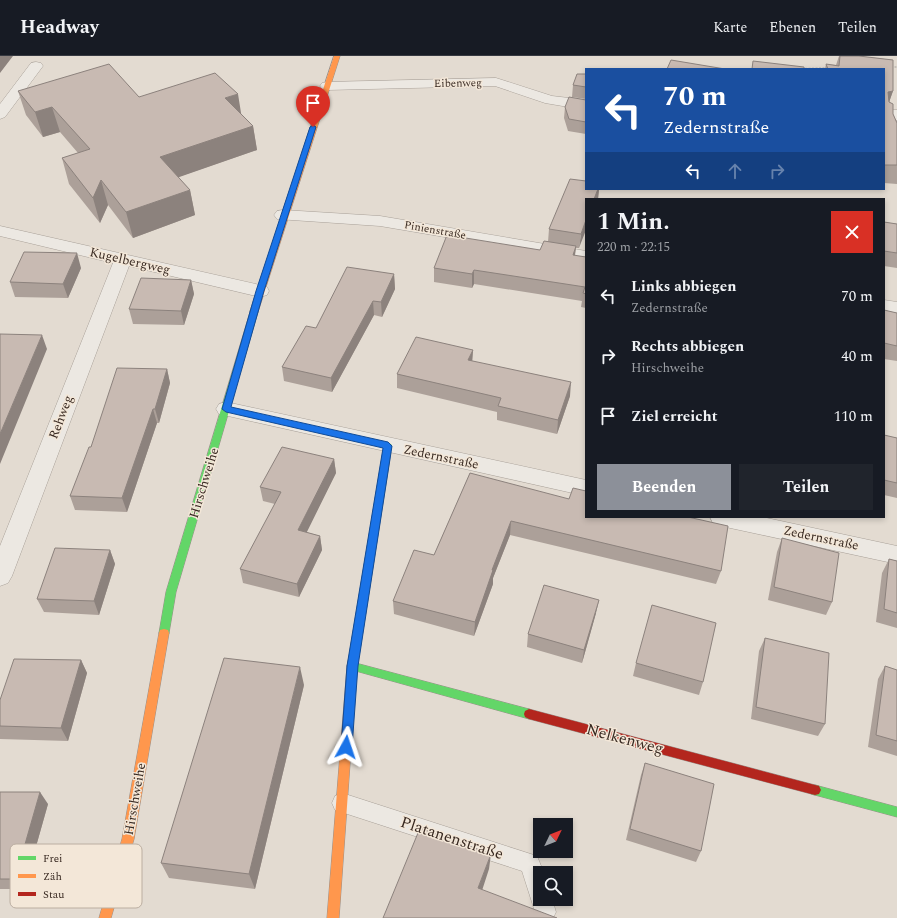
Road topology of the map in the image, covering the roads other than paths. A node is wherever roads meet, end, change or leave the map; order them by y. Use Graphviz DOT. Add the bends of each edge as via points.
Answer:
graph roads {
  1 [pos="337,56"];
  2 [pos="36,66"];
  3 [pos="327,86"];
  4 [pos="585,105"];
  5 [pos="0,114"];
  6 [pos="885,115"];
  7 [pos="897,115"];
  8 [pos="284,215"];
  9 [pos="0,231"];
  10 [pos="585,256"];
  11 [pos="123,259"];
  12 [pos="260,291"];
  13 [pos="885,306"];
  14 [pos="897,308"];
  15 [pos="226,409"];
  16 [pos="388,446"];
  17 [pos="585,488"];
  18 [pos="726,518"];
  19 [pos="897,555"];
  20 [pos="0,576"];
  21 [pos="352,666"];
  22 [pos="342,803"];
  23 [pos="897,812"];
  24 [pos="127,844"];
  25 [pos="533,873"];
  26 [pos="108,908"];
  27 [pos="105,918"];
  28 [pos="333,918"];
  1 -- 3 [label="street, Hirschweihe"];
  2 -- 5 [label="street"];
  3 -- 4 [label="street, Eibenweg" via="496,82 550,100"];
  3 -- 8 [label="street, Hirschweihe"];
  6 -- 7 [label="street"];
  8 -- 10 [label="street, Pinienstraße" via="380,221"];
  8 -- 12 [label="street, Hirschweihe"];
  9 -- 11 [label="street, Kugelbergweg"];
  11 -- 12 [label="street, Kugelbergweg"];
  11 -- 20 [label="street, Rehweg"];
  12 -- 15 [label="street, Hirschweihe"];
  13 -- 14 [label="street"];
  15 -- 16 [label="street, Zedernstraße"];
  15 -- 24 [label="street, Hirschweihe" via="171,592"];
  16 -- 17 [label="street, Zedernstraße"];
  16 -- 21 [label="street"];
  18 -- 19 [label="street, Zedernstraße"];
  21 -- 22 [label="street"];
  21 -- 23 [label="street, Nelkenweg"];
  22 -- 25 [label="lane, Platanenstraße" via="530,863"];
  22 -- 28 [label="street"];
  26 -- 27 [label="street, Hirschweihe"];
}
